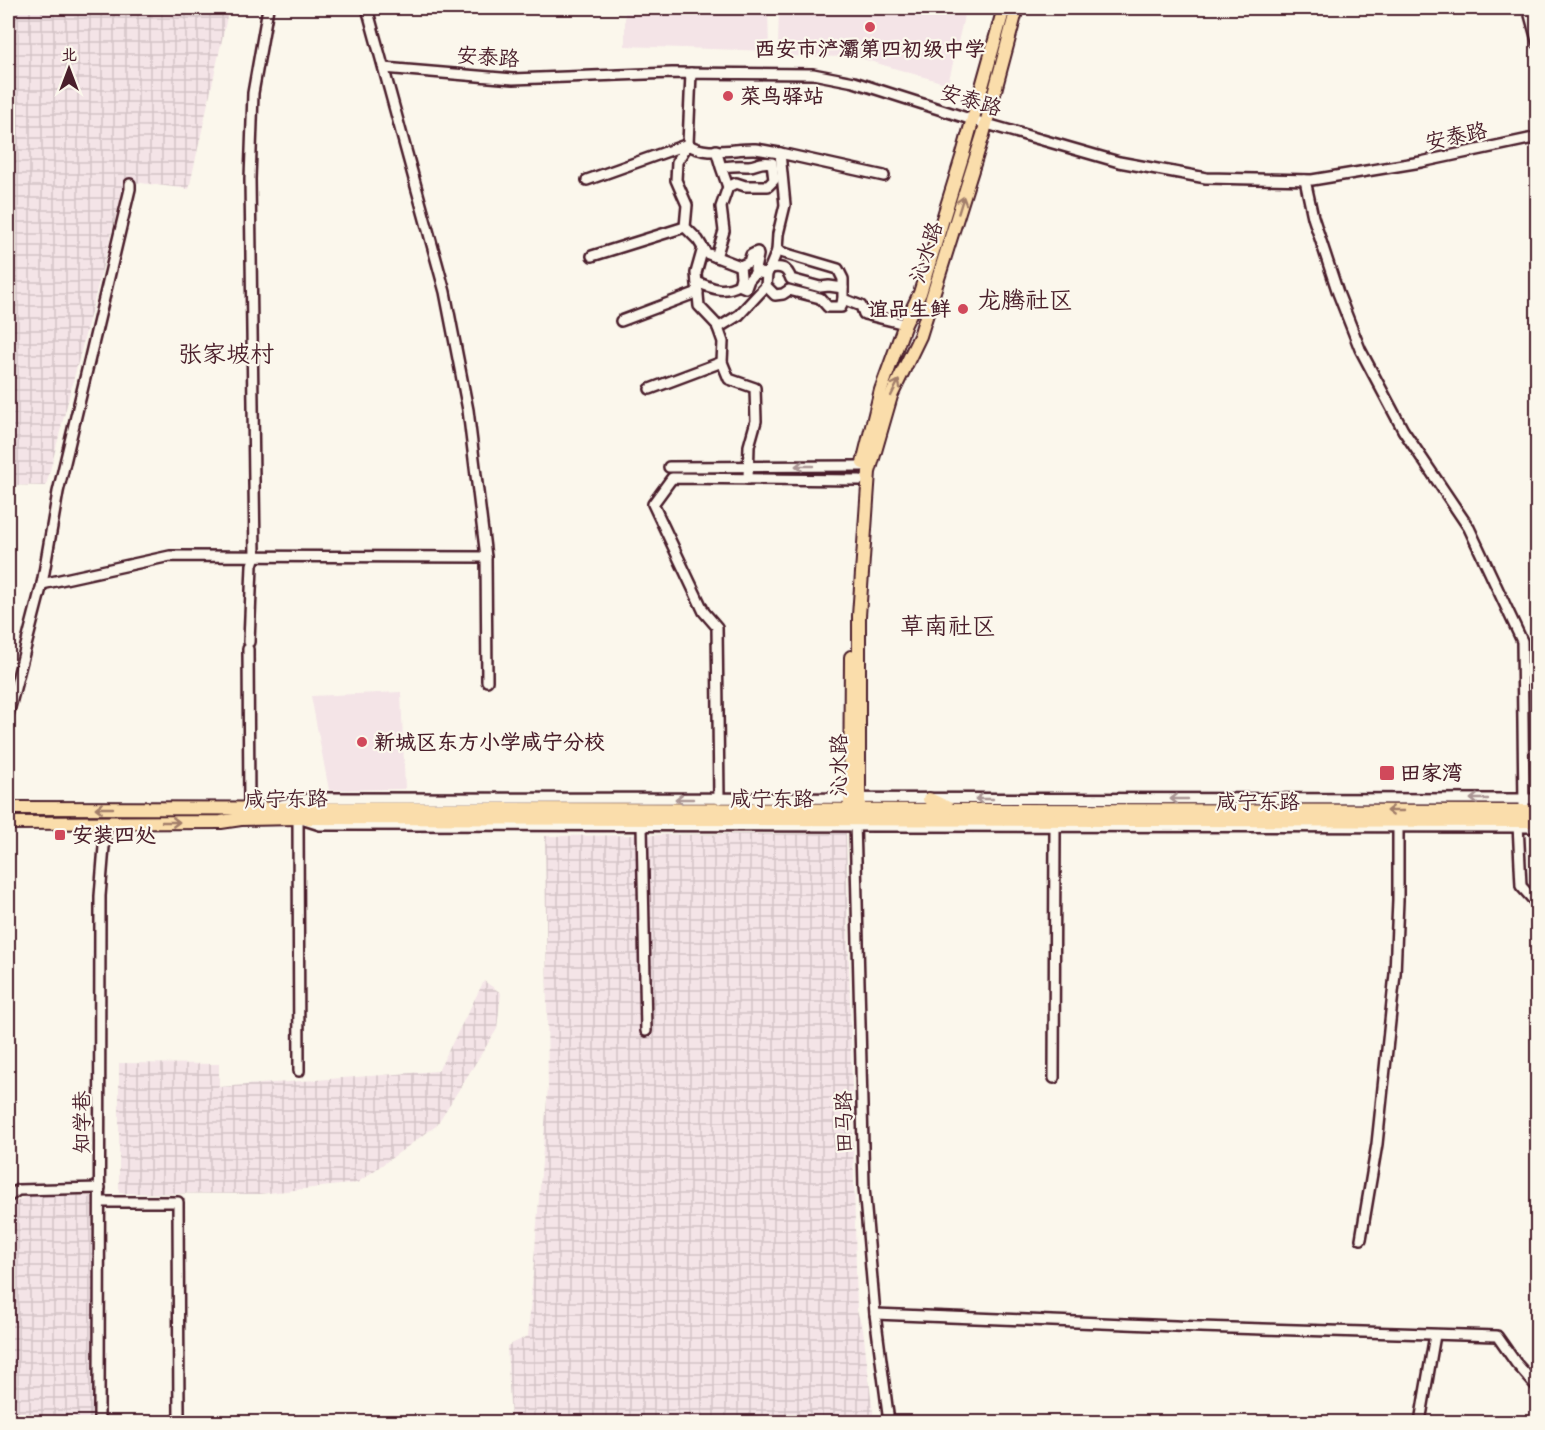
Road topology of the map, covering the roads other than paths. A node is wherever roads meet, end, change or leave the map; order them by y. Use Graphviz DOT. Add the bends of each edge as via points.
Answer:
graph roads {
  1 [pos="268,8"];
  2 [pos="367,8"];
  3 [pos="1004,8"];
  4 [pos="1017,8"];
  5 [pos="1528,8"];
  6 [pos="1538,44"];
  7 [pos="387,68"];
  8 [pos="691,73"];
  9 [pos="979,122"];
  10 [pos="1538,137"];
  11 [pos="688,144"];
  12 [pos="716,150"];
  13 [pos="780,153"];
  14 [pos="721,167"];
  15 [pos="884,176"];
  16 [pos="587,180"];
  17 [pos="1305,180"];
  18 [pos="130,184"];
  19 [pos="728,188"];
  20 [pos="685,227"];
  21 [pos="703,248"];
  22 [pos="777,251"];
  23 [pos="592,256"];
  24 [pos="716,257"];
  25 [pos="740,266"];
  26 [pos="765,271"];
  27 [pos="791,279"];
  28 [pos="739,285"];
  29 [pos="766,286"];
  30 [pos="697,287"];
  31 [pos="843,288"];
  32 [pos="789,290"];
  33 [pos="843,299"];
  34 [pos="621,321"];
  35 [pos="906,324"];
  36 [pos="718,328"];
  37 [pos="722,362"];
  38 [pos="650,389"];
  39 [pos="748,466"];
  40 [pos="862,466"];
  41 [pos="669,467"];
  42 [pos="748,479"];
  43 [pos="860,480"];
  44 [pos="255,556"];
  45 [pos="486,557"];
  46 [pos="42,584"];
  47 [pos="487,681"];
  48 [pos="8,715"];
  49 [pos="719,799"];
  50 [pos="929,799"];
  51 [pos="1538,799"];
  52 [pos="8,808"];
  53 [pos="249,808"];
  54 [pos="268,808"];
  55 [pos="954,810"];
  56 [pos="855,811"];
  57 [pos="1538,811"];
  58 [pos="1521,815"];
  59 [pos="298,818"];
  60 [pos="1538,821"];
  61 [pos="106,822"];
  62 [pos="8,823"];
  63 [pos="1398,825"];
  64 [pos="642,826"];
  65 [pos="1055,827"];
  66 [pos="1538,827"];
  67 [pos="1538,905"];
  68 [pos="646,1031"];
  69 [pos="299,1071"];
  70 [pos="1054,1078"];
  71 [pos="100,1188"];
  72 [pos="8,1197"];
  73 [pos="100,1202"];
  74 [pos="1361,1239"];
  75 [pos="875,1314"];
  76 [pos="1434,1334"];
  77 [pos="1538,1388"];
  78 [pos="99,1422"];
  79 [pos="179,1422"];
  80 [pos="889,1422"];
  81 [pos="1420,1422"];
  1 -- 44 [label="street" via="253,93 250,179"];
  2 -- 7 [label="street"];
  3 -- 9 [label="main road, 沁水路"];
  4 -- 9 [label="main road, 沁水路"];
  5 -- 6 [label="street"];
  7 -- 8 [label="street, 安泰路" via="513,79"];
  7 -- 45 [label="street" via="447,303 468,410"];
  8 -- 9 [label="street, 安泰路" via="813,74 854,82"];
  8 -- 11 [label="street"];
  9 -- 17 [label="street, 安泰路" via="1119,162 1206,178"];
  9 -- 35 [label="main road, 沁水路" via="917,303"];
  56 -- 9 [label="main road, 沁水路, one-way" via="859,616 869,472 891,396 920,336"];
  10 -- 17 [label="street, 安泰路" via="1421,162"];
  11 -- 12 [label="street" via="694,149"];
  11 -- 16 [label="street"];
  11 -- 20 [label="street" via="677,162 676,180 687,205"];
  12 -- 13 [label="street"];
  12 -- 14 [label="street"];
  13 -- 15 [label="street"];
  13 -- 22 [label="street" via="785,205"];
  14 -- 19 [label="street"];
  14 -- 19 [label="street" via="772,163 774,180 768,186 736,183"];
  17 -- 58 [label="street" via="1313,218 1360,349 1403,430 1469,528 1522,642"];
  18 -- 46 [label="street" via="58,492"];
  19 -- 24 [label="street" via="721,207 724,231"];
  20 -- 21 [label="street"];
  20 -- 23 [label="street"];
  21 -- 24 [label="street"];
  21 -- 30 [label="street" via="696,273"];
  22 -- 26 [label="street"];
  22 -- 31 [label="street" via="838,268"];
  24 -- 25 [label="street"];
  25 -- 26 [label="street" via="757,252 755,269"];
  25 -- 28 [label="street"];
  26 -- 27 [label="street" via="784,268"];
  26 -- 28 [label="street" via="749,280 746,288"];
  26 -- 29 [label="street"];
  27 -- 31 [label="street"];
  27 -- 32 [label="street"];
  28 -- 30 [label="street" via="728,291"];
  29 -- 32 [label="street" via="775,295"];
  29 -- 36 [label="street" via="739,315"];
  30 -- 34 [label="street"];
  30 -- 36 [label="street" via="699,306"];
  31 -- 33 [label="street"];
  32 -- 33 [label="street" via="820,298 828,307 841,307"];
  33 -- 35 [label="street" via="861,306 864,314"];
  35 -- 40 [label="main road, 沁水路" via="881,390"];
  36 -- 37 [label="street" via="723,342"];
  37 -- 38 [label="street"];
  37 -- 39 [label="street" via="729,379 756,388 756,421"];
  40 -- 39 [label="street, one-way"];
  39 -- 41 [label="street"];
  39 -- 42 [label="street"];
  40 -- 43 [label="main road, 沁水路"];
  42 -- 43 [label="street"];
  42 -- 49 [label="street" via="672,478 653,504 704,612 717,627"];
  43 -- 56 [label="main road, 沁水路" via="851,615"];
  44 -- 45 [label="street"];
  44 -- 46 [label="street" via="170,556"];
  44 -- 53 [label="street" via="249,645"];
  45 -- 47 [label="street"];
  46 -- 48 [label="street"];
  49 -- 54 [label="street, one-way" via="312,798"];
  49 -- 56 [label="street"];
  50 -- 55 [label="main road"];
  50 -- 56 [label="street"];
  58 -- 50 [label="street, one-way"];
  51 -- 58 [label="street"];
  53 -- 52 [label="main road, 咸宁东路, one-way"];
  53 -- 54 [label="main road, 咸宁东路"];
  54 -- 56 [label="main road, 咸宁东路"];
  55 -- 56 [label="main road, 咸宁东路"];
  58 -- 55 [label="main road, 咸宁东路, one-way"];
  56 -- 59 [label="main road, 咸宁东路"];
  56 -- 63 [label="main road, 咸宁东路"];
  56 -- 64 [label="street"];
  56 -- 65 [label="street"];
  56 -- 75 [label="street, 田马路" via="864,1187"];
  57 -- 58 [label="main road, 咸宁东路"];
  58 -- 60 [label="main road, 咸宁东路"];
  58 -- 63 [label="main road, 咸宁东路"];
  58 -- 66 [label="street"];
  58 -- 67 [label="street" via="1521,886"];
  61 -- 59 [label="main road, 咸宁东路, one-way"];
  59 -- 64 [label="street" via="320,825"];
  59 -- 69 [label="street"];
  61 -- 62 [label="main road, 咸宁东路"];
  61 -- 71 [label="street, 知学巷" via="99,896"];
  63 -- 65 [label="street"];
  63 -- 74 [label="street" via="1395,975 1377,1144"];
  64 -- 68 [label="street"];
  65 -- 70 [label="street"];
  71 -- 72 [label="street" via="18,1190"];
  71 -- 73 [label="street, 知学巷"];
  73 -- 78 [label="street, 知学巷"];
  73 -- 79 [label="street" via="178,1202"];
  75 -- 76 [label="street"];
  75 -- 80 [label="street, 田马路"];
  76 -- 77 [label="street" via="1497,1336"];
  76 -- 81 [label="street"];
}
